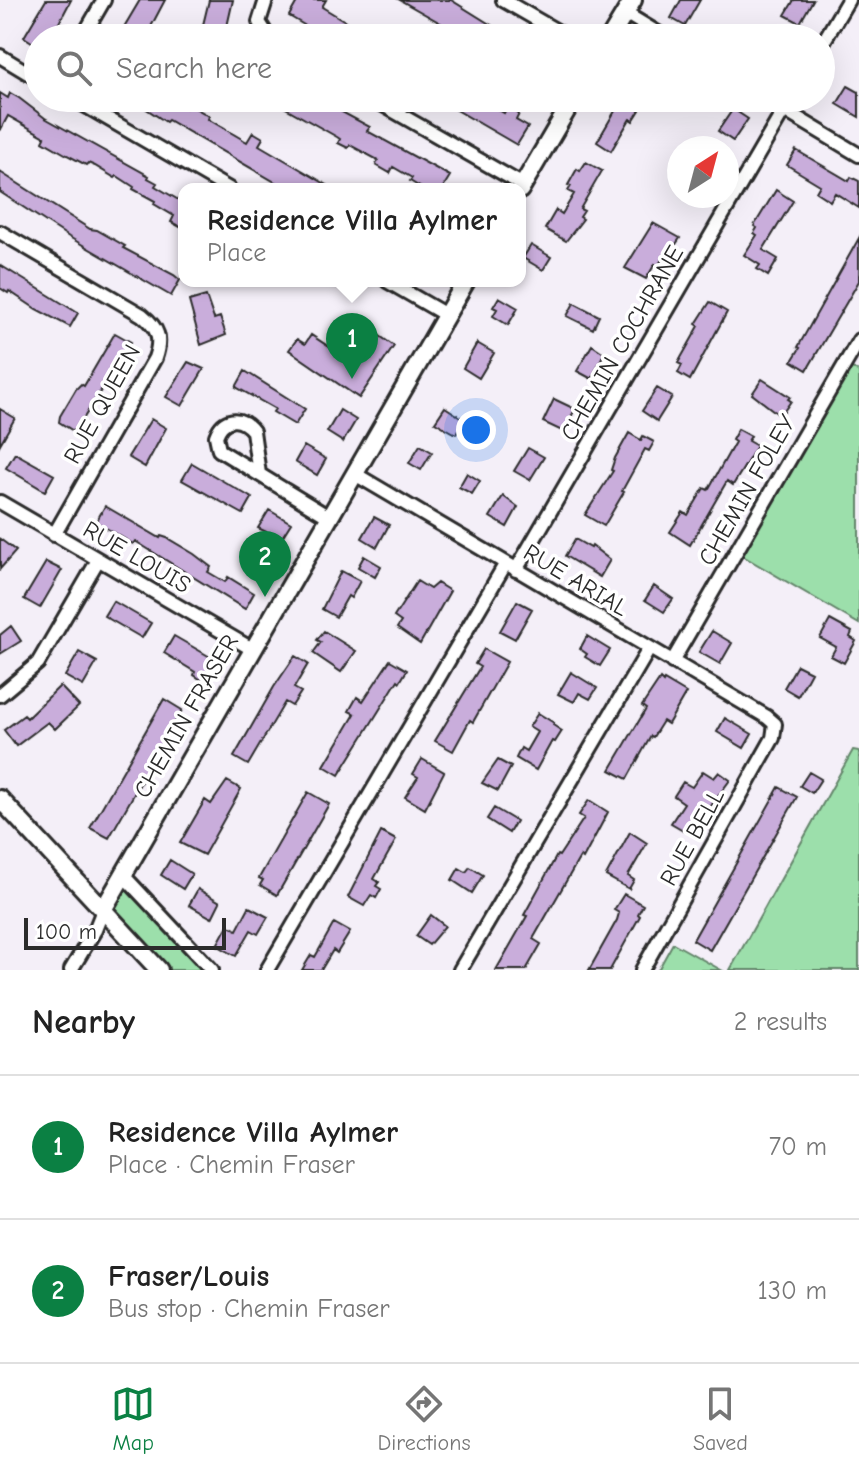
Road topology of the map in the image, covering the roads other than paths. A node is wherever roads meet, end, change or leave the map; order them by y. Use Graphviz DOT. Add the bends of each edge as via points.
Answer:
graph roads {
  1 [pos="104,0"];
  2 [pos="266,0"];
  3 [pos="503,0"];
  4 [pos="848,0"];
  5 [pos="629,7"];
  6 [pos="90,24"];
  7 [pos="260,24"];
  8 [pos="545,24"];
  9 [pos="649,24"];
  10 [pos="834,24"];
  11 [pos="0,56"];
  12 [pos="24,71"];
  13 [pos="96,112"];
  14 [pos="395,112"];
  15 [pos="566,112"];
  16 [pos="782,112"];
  17 [pos="798,112"];
  18 [pos="859,155"];
  19 [pos="219,183"];
  20 [pos="514,183"];
  21 [pos="523,183"];
  22 [pos="0,232"];
  23 [pos="397,287"];
  24 [pos="462,287"];
  25 [pos="446,315"];
  26 [pos="859,340"];
  27 [pos="259,474"];
  28 [pos="355,474"];
  29 [pos="0,502"];
  30 [pos="329,517"];
  31 [pos="54,535"];
  32 [pos="98,560"];
  33 [pos="511,566"];
  34 [pos="252,649"];
  35 [pos="649,649"];
  36 [pos="672,662"];
  37 [pos="0,695"];
  38 [pos="775,724"];
  39 [pos="0,799"];
  40 [pos="122,874"];
  41 [pos="103,910"];
  42 [pos="71,970"];
  43 [pos="159,970"];
  44 [pos="212,970"];
  45 [pos="267,970"];
  46 [pos="460,970"];
  47 [pos="642,970"];
  1 -- 6 [label="street"];
  2 -- 7 [label="street"];
  3 -- 8 [label="street"];
  4 -- 10 [label="street"];
  5 -- 9 [label="street"];
  11 -- 12 [label="street"];
  13 -- 19 [label="street"];
  14 -- 20 [label="street"];
  15 -- 21 [label="street"];
  16 -- 33 [label="street, CHEMIN COCHRANE"];
  17 -- 18 [label="street"];
  22 -- 31 [label="street, RUE QUEEN" via="142,315 160,338 155,358"];
  23 -- 25 [label="street"];
  24 -- 25 [label="street, CHEMIN FRASER"];
  25 -- 28 [label="street, CHEMIN FRASER"];
  26 -- 36 [label="street, CHEMIN FOLEY"];
  27 -- 27 [label="street" via="219,450 216,436 225,422 240,420 253,431"];
  27 -- 30 [label="street"];
  28 -- 30 [label="street, CHEMIN FRASER"];
  28 -- 33 [label="street, RUE ARIAL"];
  29 -- 31 [label="street, RUE LOUIS"];
  30 -- 34 [label="street, CHEMIN FRASER"];
  31 -- 32 [label="street, RUE LOUIS"];
  32 -- 34 [label="street, RUE LOUIS"];
  32 -- 37 [label="street" via="38,663"];
  33 -- 35 [label="street, RUE ARIAL"];
  33 -- 45 [label="street, CHEMIN COCHRANE"];
  34 -- 40 [label="street, CHEMIN FRASER"];
  35 -- 36 [label="street, RUE ARIAL"];
  35 -- 46 [label="street"];
  36 -- 38 [label="street, RUE ARIAL"];
  38 -- 47 [label="street, RUE BELL" via="773,738"];
  39 -- 41 [label="street"];
  40 -- 41 [label="street, CHEMIN FRASER"];
  40 -- 44 [label="street"];
  41 -- 42 [label="street, CHEMIN FRASER"];
  41 -- 43 [label="street"];
}
